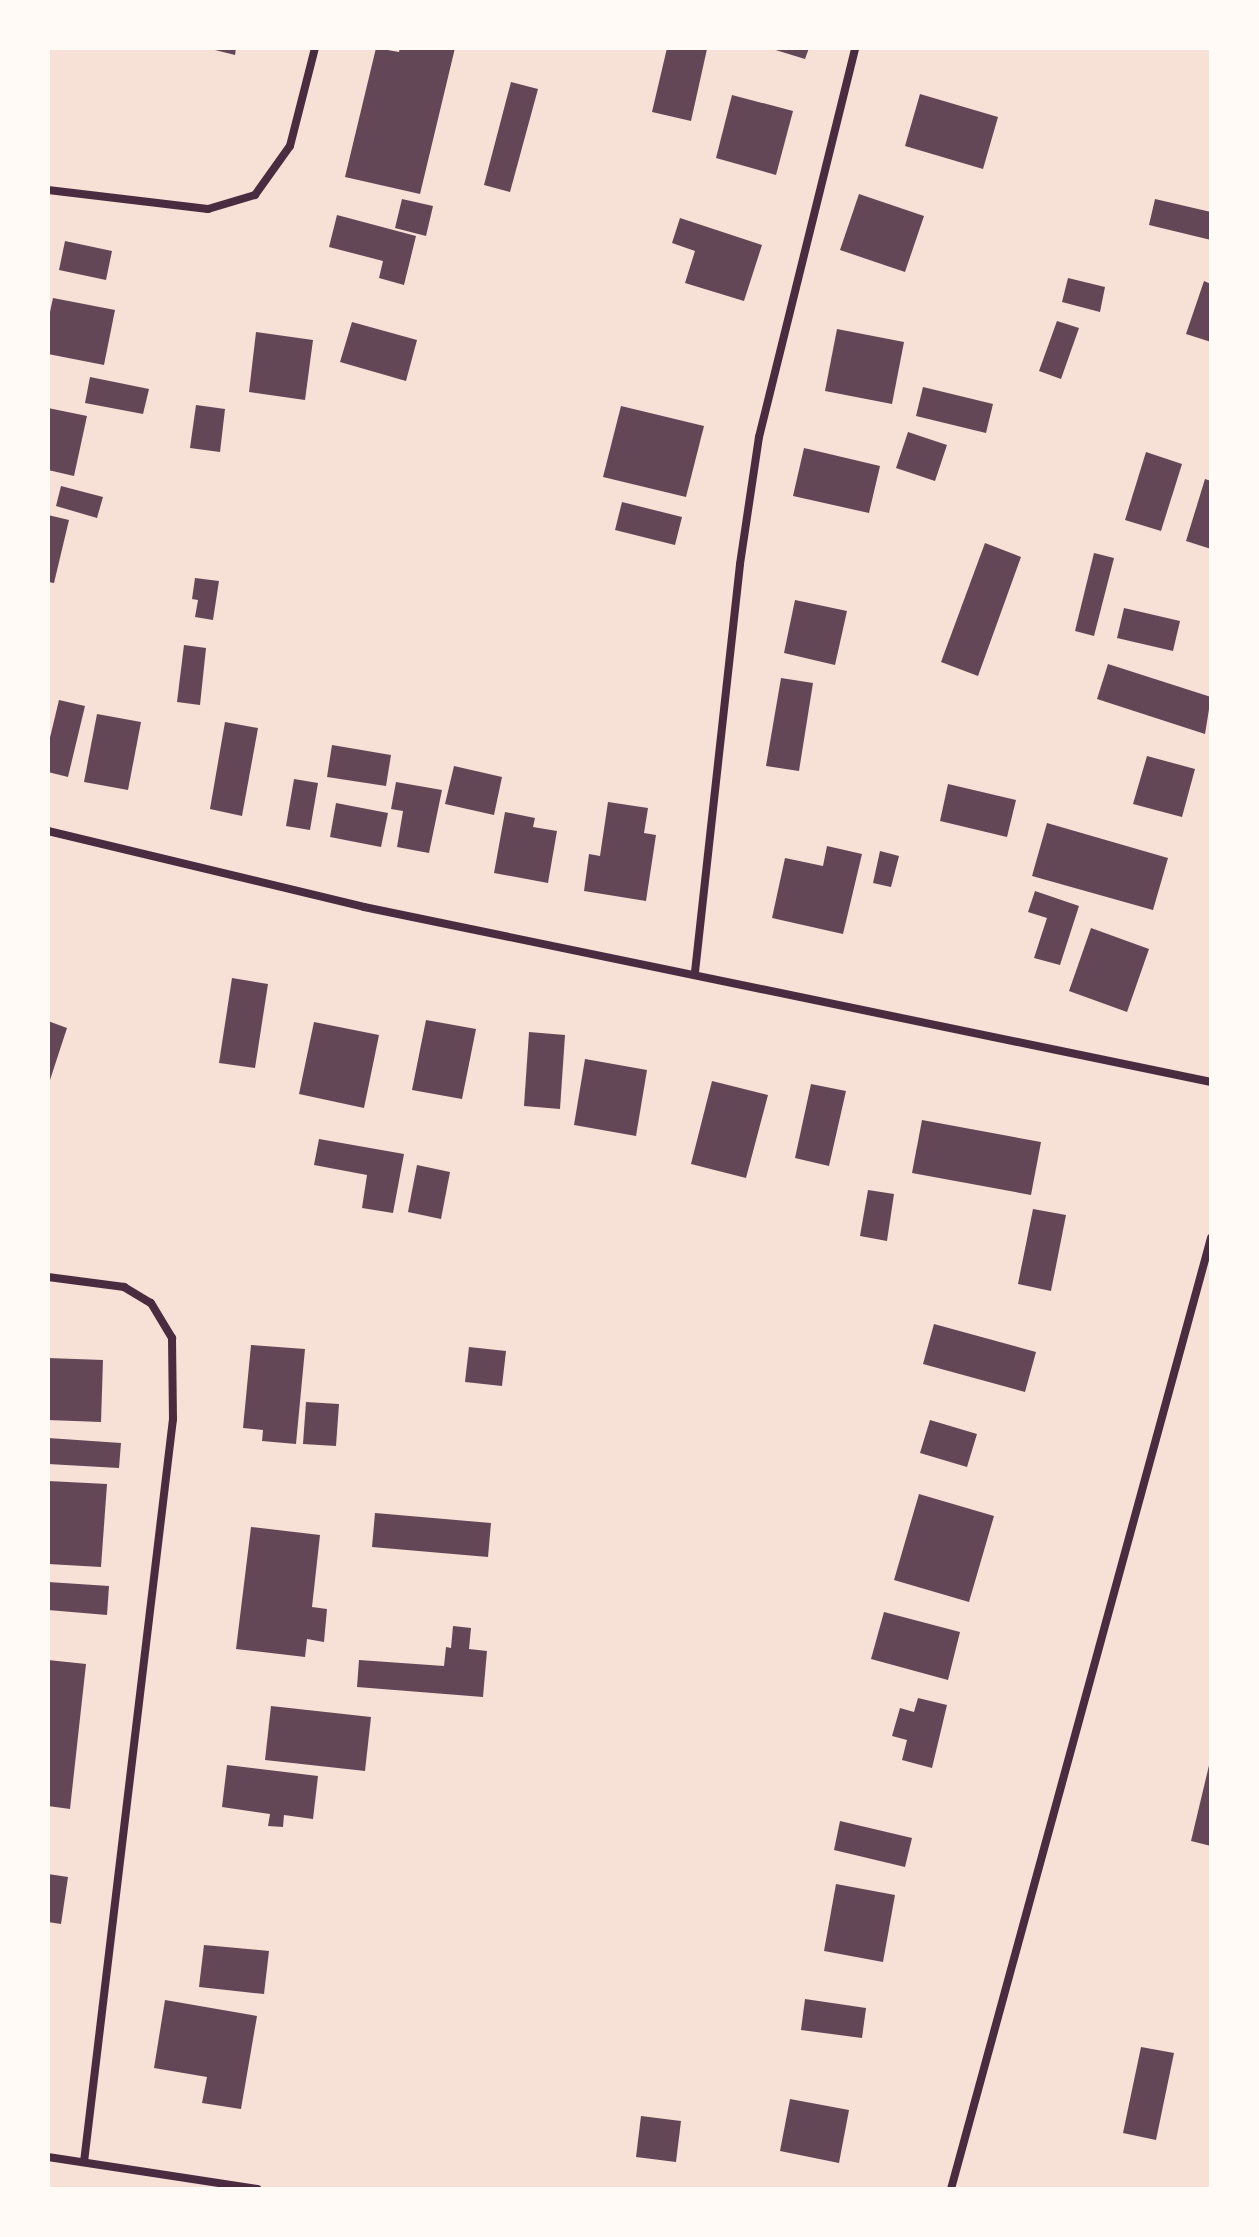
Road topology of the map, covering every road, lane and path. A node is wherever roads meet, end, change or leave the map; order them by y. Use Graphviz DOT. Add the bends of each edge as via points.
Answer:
graph roads {
  1 [pos="315,48"];
  2 [pos="855,48"];
  3 [pos="48,190"];
  4 [pos="48,831"];
  5 [pos="695,972"];
  6 [pos="1211,1082"];
  7 [pos="1211,1238"];
  8 [pos="48,1277"];
  9 [pos="48,2157"];
  10 [pos="84,2162"];
  11 [pos="258,2189"];
  12 [pos="951,2189"];
  1 -- 3 [label="street" via="290,146 255,195 208,209"];
  2 -- 5 [label="street" via="759,437"];
  4 -- 5 [label="street" via="364,907"];
  5 -- 6 [label="street"];
  7 -- 12 [label="street"];
  8 -- 10 [label="street" via="124,1287 151,1303 172,1338 173,1419"];
  9 -- 10 [label="street"];
  10 -- 11 [label="street"];
}
